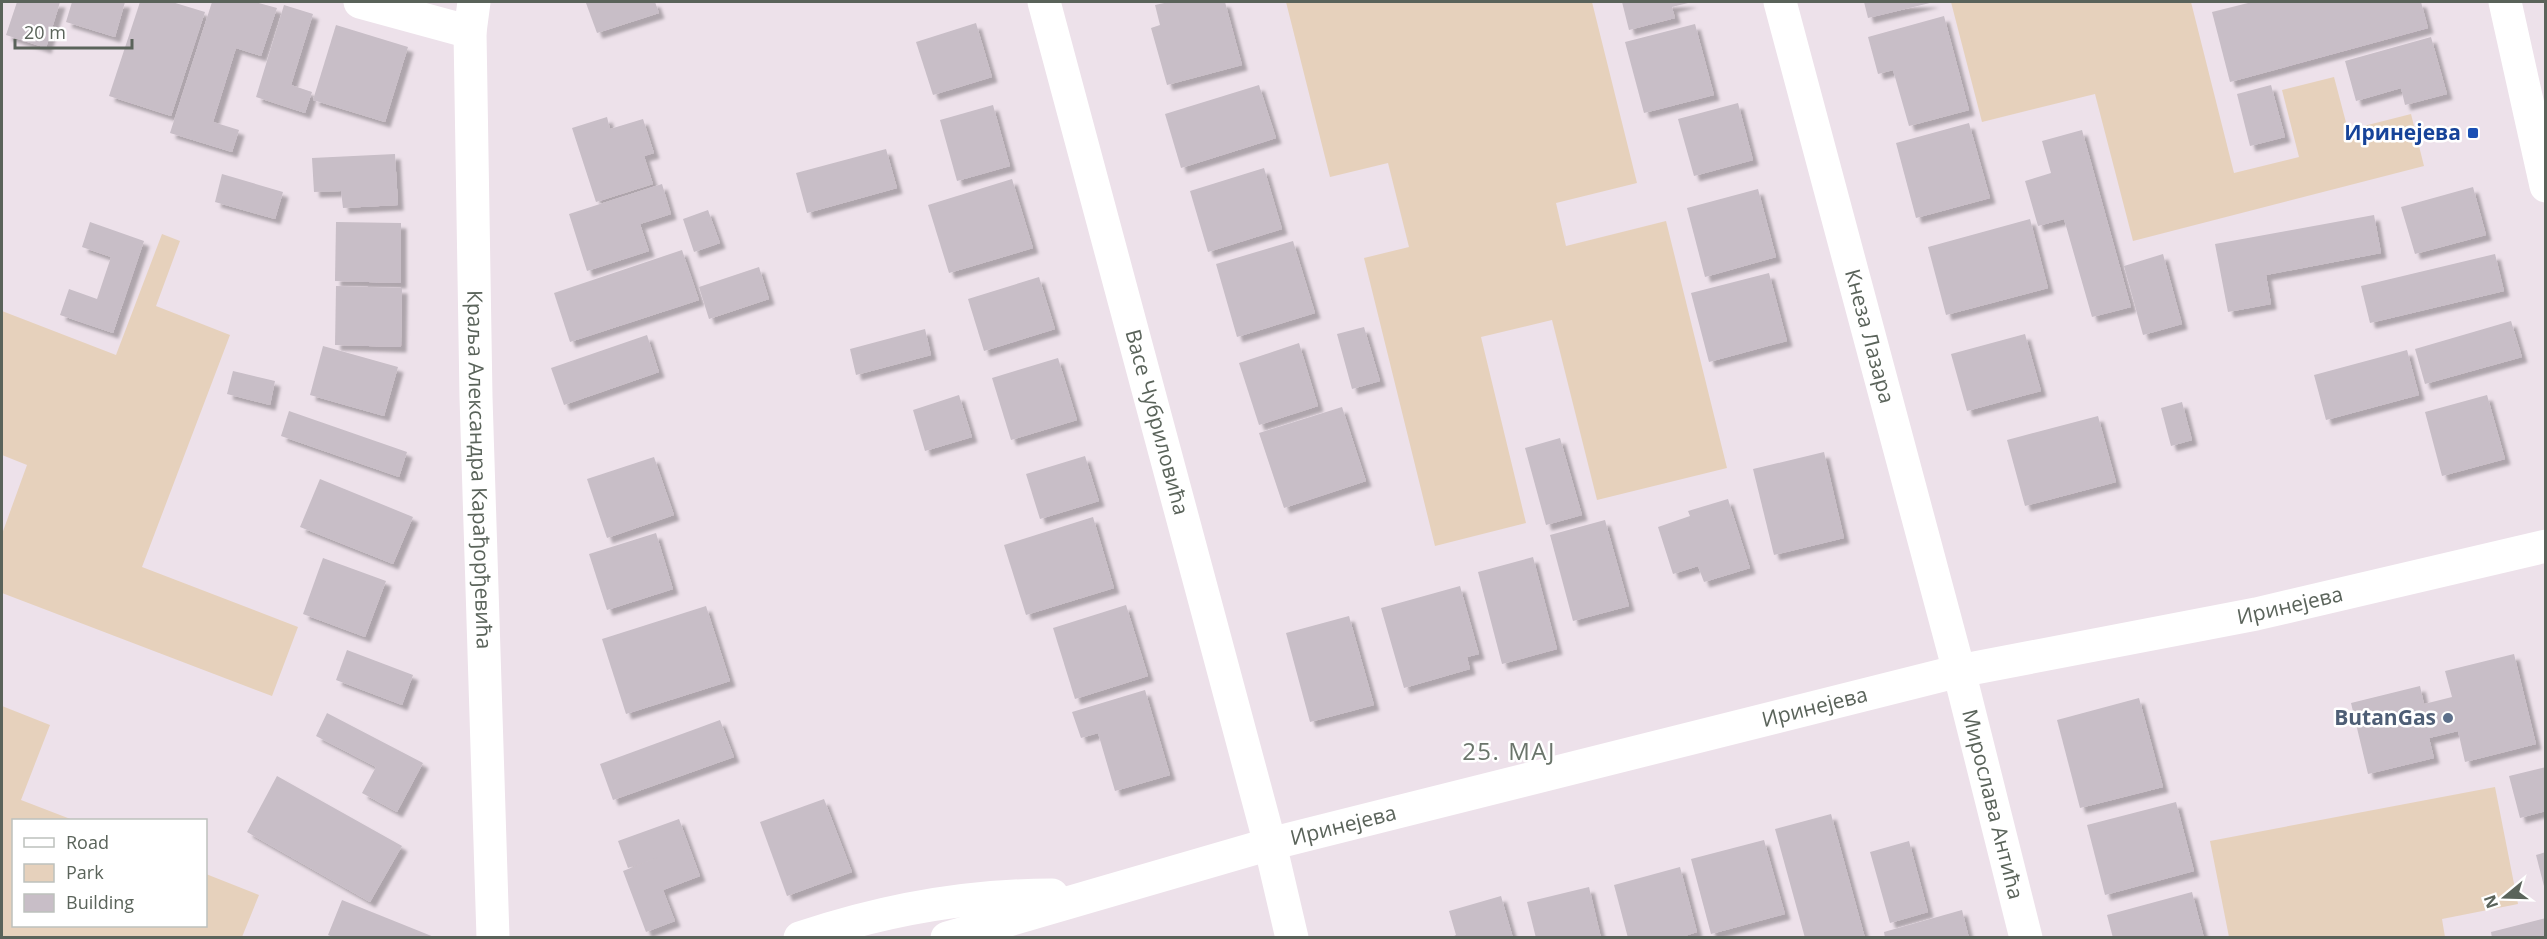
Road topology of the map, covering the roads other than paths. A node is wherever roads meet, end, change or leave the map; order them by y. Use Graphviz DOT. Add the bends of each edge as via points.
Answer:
graph roads {
  1 [pos="360,2"];
  2 [pos="1044,2"];
  3 [pos="1780,2"];
  4 [pos="2505,2"];
  5 [pos="472,17"];
  6 [pos="2546,186"];
  7 [pos="2546,546"];
  8 [pos="1959,671"];
  9 [pos="1270,844"];
  10 [pos="1090,895"];
  11 [pos="493,938"];
  12 [pos="800,938"];
  13 [pos="947,938"];
  14 [pos="1292,938"];
  15 [pos="2026,938"];
  1 -- 5 [label="street"];
  2 -- 9 [label="street, Васе Чубриловића"];
  3 -- 8 [label="street, Кнеза Лазара"];
  4 -- 6 [label="street"];
  5 -- 11 [label="street, Краља Александра Карађорђевића" via="476,397"];
  7 -- 8 [label="street, Иринејева" via="2256,614"];
  8 -- 9 [label="street, Иринејева"];
  8 -- 15 [label="street, Мирослава Антића"];
  9 -- 10 [label="street, Иринејева"];
  9 -- 14 [label="street, Васе Чубриловића"];
  10 -- 12 [label="street, Иринејева" via="1001,895 951,900 849,921"];
  10 -- 13 [label="street, Иринејева"];
}
